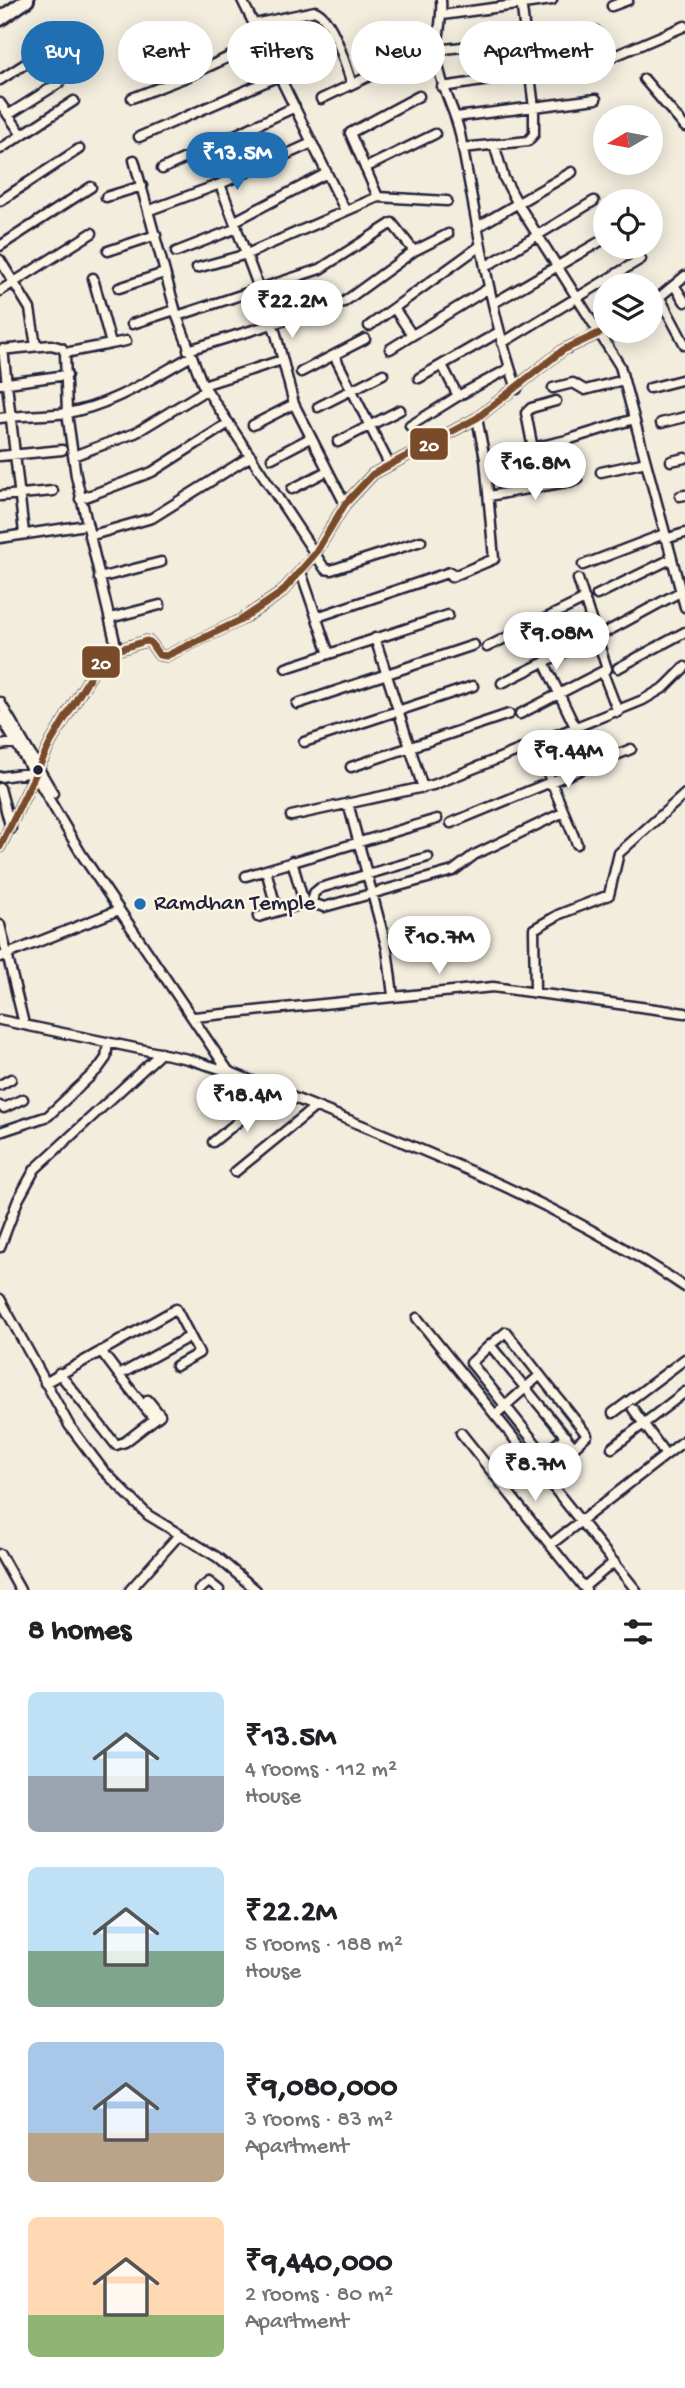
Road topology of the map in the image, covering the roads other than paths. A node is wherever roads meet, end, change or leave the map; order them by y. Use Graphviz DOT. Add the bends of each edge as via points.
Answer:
graph roads {
  1 [pos="27,0"];
  2 [pos="242,0"];
  3 [pos="441,0"];
  4 [pos="552,0"];
  5 [pos="628,0"];
  6 [pos="522,2"];
  7 [pos="612,6"];
  8 [pos="442,15"];
  9 [pos="0,19"];
  10 [pos="252,21"];
  11 [pos="268,21"];
  12 [pos="328,21"];
  13 [pos="441,21"];
  14 [pos="524,21"];
  15 [pos="685,26"];
  16 [pos="337,45"];
  17 [pos="616,56"];
  18 [pos="227,58"];
  19 [pos="21,66"];
  20 [pos="644,79"];
  21 [pos="0,80"];
  22 [pos="351,81"];
  23 [pos="459,83"];
  24 [pos="57,84"];
  25 [pos="261,84"];
  26 [pos="283,84"];
  27 [pos="352,84"];
  28 [pos="531,84"];
  29 [pos="442,86"];
  30 [pos="419,96"];
  31 [pos="132,98"];
  32 [pos="321,99"];
  33 [pos="596,99"];
  34 [pos="74,101"];
  35 [pos="0,103"];
  36 [pos="295,107"];
  37 [pos="534,108"];
  38 [pos="8,115"];
  39 [pos="456,117"];
  40 [pos="685,127"];
  41 [pos="435,134"];
  42 [pos="22,135"];
  43 [pos="139,137"];
  44 [pos="312,143"];
  45 [pos="494,144"];
  46 [pos="463,148"];
  47 [pos="0,149"];
  48 [pos="79,149"];
  49 [pos="134,160"];
  50 [pos="365,168"];
  51 [pos="162,169"];
  52 [pos="572,172"];
  53 [pos="327,173"];
  54 [pos="220,184"];
  55 [pos="142,186"];
  56 [pos="90,187"];
  57 [pos="106,197"];
  58 [pos="378,197"];
  59 [pos="0,201"];
  60 [pos="447,201"];
  61 [pos="593,202"];
  62 [pos="518,204"];
  63 [pos="150,210"];
  64 [pos="345,210"];
  65 [pos="236,224"];
  66 [pos="477,227"];
  67 [pos="92,233"];
  68 [pos="448,234"];
  69 [pos="156,235"];
  70 [pos="538,235"];
  71 [pos="0,246"];
  72 [pos="480,246"];
  73 [pos="593,246"];
  74 [pos="108,251"];
  75 [pos="414,251"];
  76 [pos="176,252"];
  77 [pos="247,254"];
  78 [pos="641,259"];
  79 [pos="0,260"];
  80 [pos="485,267"];
  81 [pos="556,267"];
  82 [pos="197,268"];
  83 [pos="164,273"];
  84 [pos="685,276"];
  85 [pos="93,278"];
  86 [pos="14,281"];
  87 [pos="674,285"];
  88 [pos="119,288"];
  89 [pos="260,288"];
  90 [pos="489,288"];
  91 [pos="0,291"];
  92 [pos="663,295"];
  93 [pos="577,300"];
  94 [pos="685,302"];
  95 [pos="494,303"];
  96 [pos="663,304"];
  97 [pos="394,308"];
  98 [pos="176,313"];
  99 [pos="593,320"];
  100 [pos="271,322"];
  101 [pos="132,324"];
  102 [pos="369,326"];
  103 [pos="499,332"];
  104 [pos="412,335"];
  105 [pos="593,336"];
  106 [pos="365,339"];
  107 [pos="127,341"];
  108 [pos="502,343"];
  109 [pos="608,343"];
  110 [pos="111,344"];
  111 [pos="685,345"];
  112 [pos="36,346"];
  113 [pos="2,349"];
  114 [pos="390,349"];
  115 [pos="65,353"];
  116 [pos="189,354"];
  117 [pos="334,355"];
  118 [pos="282,360"];
  119 [pos="442,366"];
  120 [pos="510,368"];
  121 [pos="301,372"];
  122 [pos="383,374"];
  123 [pos="67,375"];
  124 [pos="419,379"];
  125 [pos="685,379"];
  126 [pos="624,380"];
  127 [pos="3,383"];
  128 [pos="650,387"];
  129 [pos="205,388"];
  130 [pos="553,388"];
  131 [pos="517,389"];
  132 [pos="352,390"];
  133 [pos="458,396"];
  134 [pos="556,401"];
  135 [pos="294,404"];
  136 [pos="318,407"];
  137 [pos="400,410"];
  138 [pos="67,413"];
  139 [pos="10,417"];
  140 [pos="685,417"];
  141 [pos="0,418"];
  142 [pos="477,418"];
  143 [pos="634,419"];
  144 [pos="229,423"];
  145 [pos="661,423"];
  146 [pos="253,425"];
  147 [pos="370,425"];
  148 [pos="410,426"];
  149 [pos="310,438"];
  150 [pos="338,442"];
  151 [pos="533,449"];
  152 [pos="62,450"];
  153 [pos="14,455"];
  154 [pos="0,456"];
  155 [pos="72,456"];
  156 [pos="251,456"];
  157 [pos="272,458"];
  158 [pos="685,458"];
  159 [pos="485,459"];
  160 [pos="671,461"];
  161 [pos="646,462"];
  162 [pos="389,464"];
  163 [pos="327,471"];
  164 [pos="601,472"];
  165 [pos="577,480"];
  166 [pos="292,489"];
  167 [pos="53,491"];
  168 [pos="18,494"];
  169 [pos="0,496"];
  170 [pos="489,496"];
  171 [pos="80,499"];
  172 [pos="345,504"];
  173 [pos="86,525"];
  174 [pos="24,533"];
  175 [pos="685,533"];
  176 [pos="89,536"];
  177 [pos="664,536"];
  178 [pos="0,538"];
  179 [pos="421,541"];
  180 [pos="315,554"];
  181 [pos="671,559"];
  182 [pos="160,562"];
  183 [pos="583,565"];
  184 [pos="301,572"];
  185 [pos="99,578"];
  186 [pos="578,579"];
  187 [pos="680,592"];
  188 [pos="597,595"];
  189 [pos="585,599"];
  190 [pos="160,605"];
  191 [pos="685,607"];
  192 [pos="448,615"];
  193 [pos="317,617"];
  194 [pos="110,618"];
  195 [pos="608,631"];
  196 [pos="685,632"];
  197 [pos="597,636"];
  198 [pos="375,638"];
  199 [pos="474,645"];
  200 [pos="487,647"];
  201 [pos="117,650"];
  202 [pos="329,654"];
  203 [pos="544,662"];
  204 [pos="685,667"];
  205 [pos="286,668"];
  206 [pos="618,668"];
  207 [pos="603,673"];
  208 [pos="387,674"];
  209 [pos="502,683"];
  210 [pos="473,686"];
  211 [pos="559,694"];
  212 [pos="0,702"];
  213 [pos="297,704"];
  214 [pos="400,710"];
  215 [pos="618,712"];
  216 [pos="509,714"];
  217 [pos="520,714"];
  218 [pos="0,716"];
  219 [pos="576,729"];
  220 [pos="20,742"];
  221 [pos="304,742"];
  222 [pos="0,745"];
  223 [pos="412,746"];
  224 [pos="536,746"];
  225 [pos="631,749"];
  226 [pos="351,767"];
  227 [pos="37,772"];
  228 [pos="0,777"];
  229 [pos="550,782"];
  230 [pos="0,788"];
  231 [pos="423,788"];
  232 [pos="685,794"];
  233 [pos="348,803"];
  234 [pos="562,813"];
  235 [pos="291,816"];
  236 [pos="437,819"];
  237 [pos="451,823"];
  238 [pos="10,829"];
  239 [pos="359,841"];
  240 [pos="577,844"];
  241 [pos="0,847"];
  242 [pos="428,857"];
  243 [pos="292,861"];
  244 [pos="266,870"];
  245 [pos="367,874"];
  246 [pos="246,876"];
  247 [pos="373,894"];
  248 [pos="308,903"];
  249 [pos="119,910"];
  250 [pos="278,911"];
  251 [pos="257,917"];
  252 [pos="0,925"];
  253 [pos="4,956"];
  254 [pos="535,991"];
  255 [pos="393,995"];
  256 [pos="685,1013"];
  257 [pos="194,1017"];
  258 [pos="0,1020"];
  259 [pos="24,1024"];
  260 [pos="108,1042"];
  261 [pos="161,1053"];
  262 [pos="230,1072"];
  263 [pos="12,1079"];
  264 [pos="0,1085"];
  265 [pos="276,1091"];
  266 [pos="23,1099"];
  267 [pos="0,1106"];
  268 [pos="315,1107"];
  269 [pos="0,1132"];
  270 [pos="213,1142"];
  271 [pos="235,1172"];
  272 [pos="0,1247"];
  273 [pos="685,1287"];
  274 [pos="0,1299"];
  275 [pos="417,1318"];
  276 [pos="187,1338"];
  277 [pos="490,1345"];
  278 [pos="101,1351"];
  279 [pos="685,1359"];
  280 [pos="176,1366"];
  281 [pos="60,1373"];
  282 [pos="119,1375"];
  283 [pos="540,1375"];
  284 [pos="45,1383"];
  285 [pos="526,1388"];
  286 [pos="685,1392"];
  287 [pos="148,1400"];
  288 [pos="506,1405"];
  289 [pos="633,1409"];
  290 [pos="613,1413"];
  291 [pos="495,1415"];
  292 [pos="154,1419"];
  293 [pos="643,1424"];
  294 [pos="461,1433"];
  295 [pos="566,1436"];
  296 [pos="685,1440"];
  297 [pos="612,1448"];
  298 [pos="666,1455"];
  299 [pos="581,1520"];
  300 [pos="179,1535"];
  301 [pos="550,1545"];
  302 [pos="0,1555"];
  303 [pos="614,1562"];
  304 [pos="247,1581"];
  305 [pos="585,1588"];
  306 [pos="17,1589"];
  307 [pos="130,1590"];
  308 [pos="199,1590"];
  309 [pos="219,1590"];
  310 [pos="238,1590"];
  311 [pos="256,1590"];
  312 [pos="636,1590"];
  1 -- 9 [label="highway"];
  2 -- 10 [label="street"];
  3 -- 8 [label="street"];
  4 -- 6 [label="street"];
  5 -- 7 [label="street"];
  6 -- 8 [label="street"];
  6 -- 14 [label="street"];
  8 -- 13 [label="street"];
  11 -- 12 [label="street" via="315,11"];
  15 -- 17 [label="street"];
  16 -- 22 [label="street"];
  18 -- 31 [label="street"];
  19 -- 21 [label="street"];
  20 -- 40 [label="street"];
  23 -- 29 [label="street"];
  24 -- 38 [label="street"];
  25 -- 43 [label="street"];
  26 -- 36 [label="street"];
  27 -- 32 [label="street"];
  28 -- 37 [label="street"];
  29 -- 39 [label="street"];
  30 -- 50 [label="street" via="351,130"];
  33 -- 37 [label="street"];
  34 -- 42 [label="street"];
  35 -- 38 [label="street"];
  36 -- 44 [label="street"];
  36 -- 51 [label="street"];
  37 -- 39 [label="street"];
  37 -- 45 [label="street" via="532,138"];
  38 -- 42 [label="street"];
  39 -- 46 [label="street"];
  41 -- 50 [label="street"];
  42 -- 47 [label="street"];
  44 -- 53 [label="street"];
  44 -- 54 [label="street"];
  45 -- 46 [label="street"];
  45 -- 62 [label="street"];
  46 -- 66 [label="street"];
  48 -- 59 [label="street"];
  49 -- 55 [label="street"];
  50 -- 58 [label="street"];
  52 -- 62 [label="street"];
  53 -- 64 [label="street"];
  53 -- 65 [label="street"];
  54 -- 63 [label="street"];
  54 -- 65 [label="street"];
  55 -- 57 [label="street"];
  55 -- 63 [label="street"];
  56 -- 71 [label="street"];
  58 -- 60 [label="street"];
  58 -- 64 [label="street"];
  61 -- 70 [label="street"];
  62 -- 66 [label="street"];
  62 -- 70 [label="street"];
  63 -- 69 [label="street"];
  64 -- 77 [label="street"];
  65 -- 76 [label="street"];
  65 -- 77 [label="street"];
  66 -- 72 [label="street"];
  67 -- 86 [label="street"];
  68 -- 75 [label="street"];
  69 -- 74 [label="street"];
  69 -- 83 [label="street"];
  70 -- 80 [label="street"];
  70 -- 81 [label="street"];
  72 -- 80 [label="street"];
  72 -- 97 [label="street"];
  73 -- 81 [label="street"];
  75 -- 89 [label="street" via="392,223 320,269"];
  75 -- 100 [label="street" via="344,302"];
  77 -- 82 [label="street"];
  77 -- 89 [label="street"];
  78 -- 93 [label="street"];
  79 -- 86 [label="street"];
  80 -- 90 [label="street"];
  81 -- 93 [label="street"];
  81 -- 95 [label="street"];
  83 -- 88 [label="street"];
  83 -- 98 [label="street"];
  84 -- 87 [label="street"];
  85 -- 110 [label="street"];
  86 -- 91 [label="street"];
  86 -- 112 [label="street" via="30,309"];
  87 -- 92 [label="street"];
  87 -- 94 [label="street"];
  89 -- 98 [label="street"];
  89 -- 100 [label="street"];
  90 -- 95 [label="street"];
  90 -- 104 [label="street"];
  93 -- 99 [label="street"];
  93 -- 108 [label="street"];
  95 -- 103 [label="street"];
  96 -- 111 [label="street"];
  97 -- 102 [label="street"];
  97 -- 104 [label="street"];
  98 -- 101 [label="street"];
  98 -- 116 [label="street"];
  100 -- 116 [label="street"];
  100 -- 118 [label="street"];
  103 -- 108 [label="street"];
  103 -- 119 [label="street"];
  104 -- 114 [label="street"];
  105 -- 131 [label="street" via="557,355"];
  106 -- 117 [label="street"];
  107 -- 110 [label="street"];
  108 -- 120 [label="street"];
  109 -- 126 [label="street"];
  110 -- 115 [label="street"];
  112 -- 113 [label="street"];
  112 -- 115 [label="street" via="57,345"];
  113 -- 127 [label="street"];
  115 -- 123 [label="street"];
  116 -- 129 [label="street"];
  116 -- 138 [label="street" via="134,388"];
  117 -- 121 [label="street"];
  117 -- 132 [label="street"];
  118 -- 129 [label="street"];
  118 -- 135 [label="street"];
  119 -- 124 [label="street"];
  119 -- 133 [label="street"];
  120 -- 131 [label="street"];
  120 -- 133 [label="street"];
  122 -- 132 [label="street"];
  123 -- 127 [label="street"];
  123 -- 138 [label="street"];
  125 -- 128 [label="street"];
  126 -- 130 [label="street" via="585,390 573,383"];
  126 -- 143 [label="street"];
  127 -- 139 [label="street"];
  129 -- 144 [label="street"];
  129 -- 155 [label="street" via="135,433"];
  131 -- 142 [label="street"];
  132 -- 136 [label="street"];
  132 -- 147 [label="street"];
  133 -- 148 [label="street"];
  134 -- 151 [label="street" via="526,413"];
  135 -- 146 [label="street"];
  135 -- 149 [label="street"];
  137 -- 147 [label="street"];
  138 -- 139 [label="street"];
  138 -- 155 [label="street"];
  139 -- 141 [label="street"];
  139 -- 153 [label="street"];
  140 -- 145 [label="street"];
  142 -- 159 [label="street"];
  142 -- 162 [label="street"];
  143 -- 151 [label="street"];
  143 -- 161 [label="street"];
  144 -- 156 [label="street"];
  144 -- 171 [label="street" via="152,471"];
  147 -- 150 [label="street"];
  147 -- 162 [label="street"];
  149 -- 157 [label="street"];
  149 -- 163 [label="street"];
  151 -- 159 [label="street"];
  152 -- 153 [label="street"];
  153 -- 154 [label="street"];
  153 -- 168 [label="street"];
  155 -- 171 [label="street"];
  156 -- 176 [label="street" via="152,518"];
  156 -- 180 [label="street"];
  158 -- 160 [label="street"];
  159 -- 170 [label="street"];
  161 -- 164 [label="street"];
  161 -- 177 [label="street"];
  162 -- 172 [label="street" via="361,484"];
  163 -- 166 [label="street"];
  163 -- 172 [label="street"];
  165 -- 170 [label="street"];
  167 -- 168 [label="street"];
  168 -- 169 [label="street"];
  168 -- 174 [label="street"];
  170 -- 193 [label="street" via="494,559"];
  171 -- 173 [label="street"];
  172 -- 180 [label="street"];
  173 -- 174 [label="street"];
  173 -- 176 [label="street"];
  174 -- 178 [label="street"];
  175 -- 177 [label="street"];
  176 -- 185 [label="street"];
  177 -- 181 [label="street"];
  177 -- 183 [label="street"];
  179 -- 180 [label="street" via="331,570 325,569"];
  180 -- 184 [label="street"];
  181 -- 187 [label="street"];
  181 -- 188 [label="street"];
  182 -- 185 [label="street"];
  184 -- 193 [label="street"];
  184 -- 201 [label="street" via="281,593 241,620 166,656 159,655 150,642"];
  185 -- 194 [label="street"];
  186 -- 189 [label="street"];
  187 -- 191 [label="street"];
  187 -- 195 [label="street"];
  189 -- 197 [label="street"];
  189 -- 200 [label="street"];
  190 -- 194 [label="street"];
  192 -- 198 [label="street"];
  193 -- 202 [label="street"];
  194 -- 201 [label="street"];
  196 -- 206 [label="street"];
  197 -- 203 [label="street"];
  197 -- 207 [label="street" via="607,666"];
  198 -- 202 [label="street"];
  198 -- 208 [label="street"];
  199 -- 208 [label="street"];
  201 -- 227 [label="street" via="97,665"];
  202 -- 205 [label="street"];
  203 -- 209 [label="street"];
  203 -- 211 [label="street"];
  204 -- 215 [label="street" via="656,694"];
  207 -- 211 [label="street"];
  207 -- 215 [label="street"];
  208 -- 213 [label="street"];
  208 -- 214 [label="street"];
  210 -- 214 [label="street"];
  211 -- 217 [label="street"];
  211 -- 219 [label="street"];
  212 -- 220 [label="street"];
  214 -- 221 [label="street"];
  214 -- 223 [label="street"];
  215 -- 219 [label="street"];
  216 -- 223 [label="street"];
  218 -- 220 [label="street"];
  219 -- 224 [label="street"];
  220 -- 222 [label="street"];
  220 -- 227 [label="street"];
  223 -- 226 [label="street"];
  223 -- 231 [label="street"];
  224 -- 229 [label="street"];
  224 -- 231 [label="street"];
  225 -- 229 [label="street"];
  227 -- 228 [label="street"];
  227 -- 238 [label="street"];
  227 -- 249 [label="street"];
  229 -- 234 [label="street"];
  229 -- 237 [label="street"];
  230 -- 238 [label="street"];
  231 -- 233 [label="street"];
  232 -- 254 [label="street" via="619,853 609,895 534,929"];
  233 -- 235 [label="street"];
  233 -- 239 [label="street"];
  234 -- 240 [label="street"];
  234 -- 247 [label="street" via="474,855 453,871"];
  236 -- 239 [label="street"];
  238 -- 241 [label="street"];
  239 -- 243 [label="street"];
  239 -- 245 [label="street"];
  242 -- 245 [label="street"];
  243 -- 244 [label="street"];
  243 -- 248 [label="street"];
  244 -- 246 [label="street"];
  244 -- 250 [label="street"];
  245 -- 247 [label="street"];
  245 -- 248 [label="street" via="316,890"];
  247 -- 248 [label="street" via="324,907"];
  247 -- 255 [label="street"];
  248 -- 250 [label="street"];
  249 -- 253 [label="street"];
  249 -- 257 [label="street"];
  250 -- 251 [label="street"];
  252 -- 253 [label="street"];
  253 -- 259 [label="street"];
  254 -- 255 [label="street" via="493,987"];
  254 -- 256 [label="street"];
  255 -- 257 [label="street"];
  257 -- 262 [label="street"];
  258 -- 259 [label="street"];
  259 -- 260 [label="street"];
  260 -- 261 [label="street"];
  260 -- 269 [label="street" via="106,1058 98,1069 48,1116"];
  261 -- 262 [label="street"];
  261 -- 272 [label="street" via="35,1169"];
  262 -- 265 [label="street"];
  263 -- 264 [label="street"];
  265 -- 268 [label="street"];
  265 -- 270 [label="street"];
  266 -- 267 [label="street"];
  268 -- 271 [label="street"];
  268 -- 273 [label="street" via="559,1210"];
  274 -- 284 [label="street"];
  275 -- 291 [label="street"];
  276 -- 282 [label="street"];
  277 -- 283 [label="street" via="506,1332"];
  277 -- 285 [label="street"];
  277 -- 288 [label="street" via="471,1363"];
  278 -- 280 [label="street" via="176,1309 199,1353"];
  278 -- 281 [label="street"];
  278 -- 282 [label="street"];
  279 -- 290 [label="street"];
  281 -- 284 [label="street"];
  281 -- 292 [label="street" via="116,1445"];
  282 -- 292 [label="street"];
  283 -- 285 [label="street"];
  283 -- 295 [label="street" via="587,1435 574,1447"];
  284 -- 300 [label="street" via="103,1470 148,1515"];
  285 -- 288 [label="street"];
  285 -- 295 [label="street"];
  286 -- 293 [label="street"];
  287 -- 292 [label="street" via="160,1415"];
  288 -- 291 [label="street"];
  288 -- 295 [label="street" via="544,1454"];
  289 -- 293 [label="street"];
  291 -- 299 [label="street"];
  293 -- 297 [label="street"];
  293 -- 298 [label="street"];
  294 -- 301 [label="street"];
  296 -- 298 [label="street"];
  298 -- 299 [label="street"];
  299 -- 301 [label="street"];
  299 -- 303 [label="street"];
  300 -- 304 [label="street"];
  300 -- 307 [label="street"];
  301 -- 305 [label="street"];
  302 -- 306 [label="street"];
  303 -- 305 [label="street"];
  303 -- 312 [label="street"];
  304 -- 310 [label="street"];
  304 -- 311 [label="street"];
  308 -- 309 [label="street" via="209,1582"];
}
